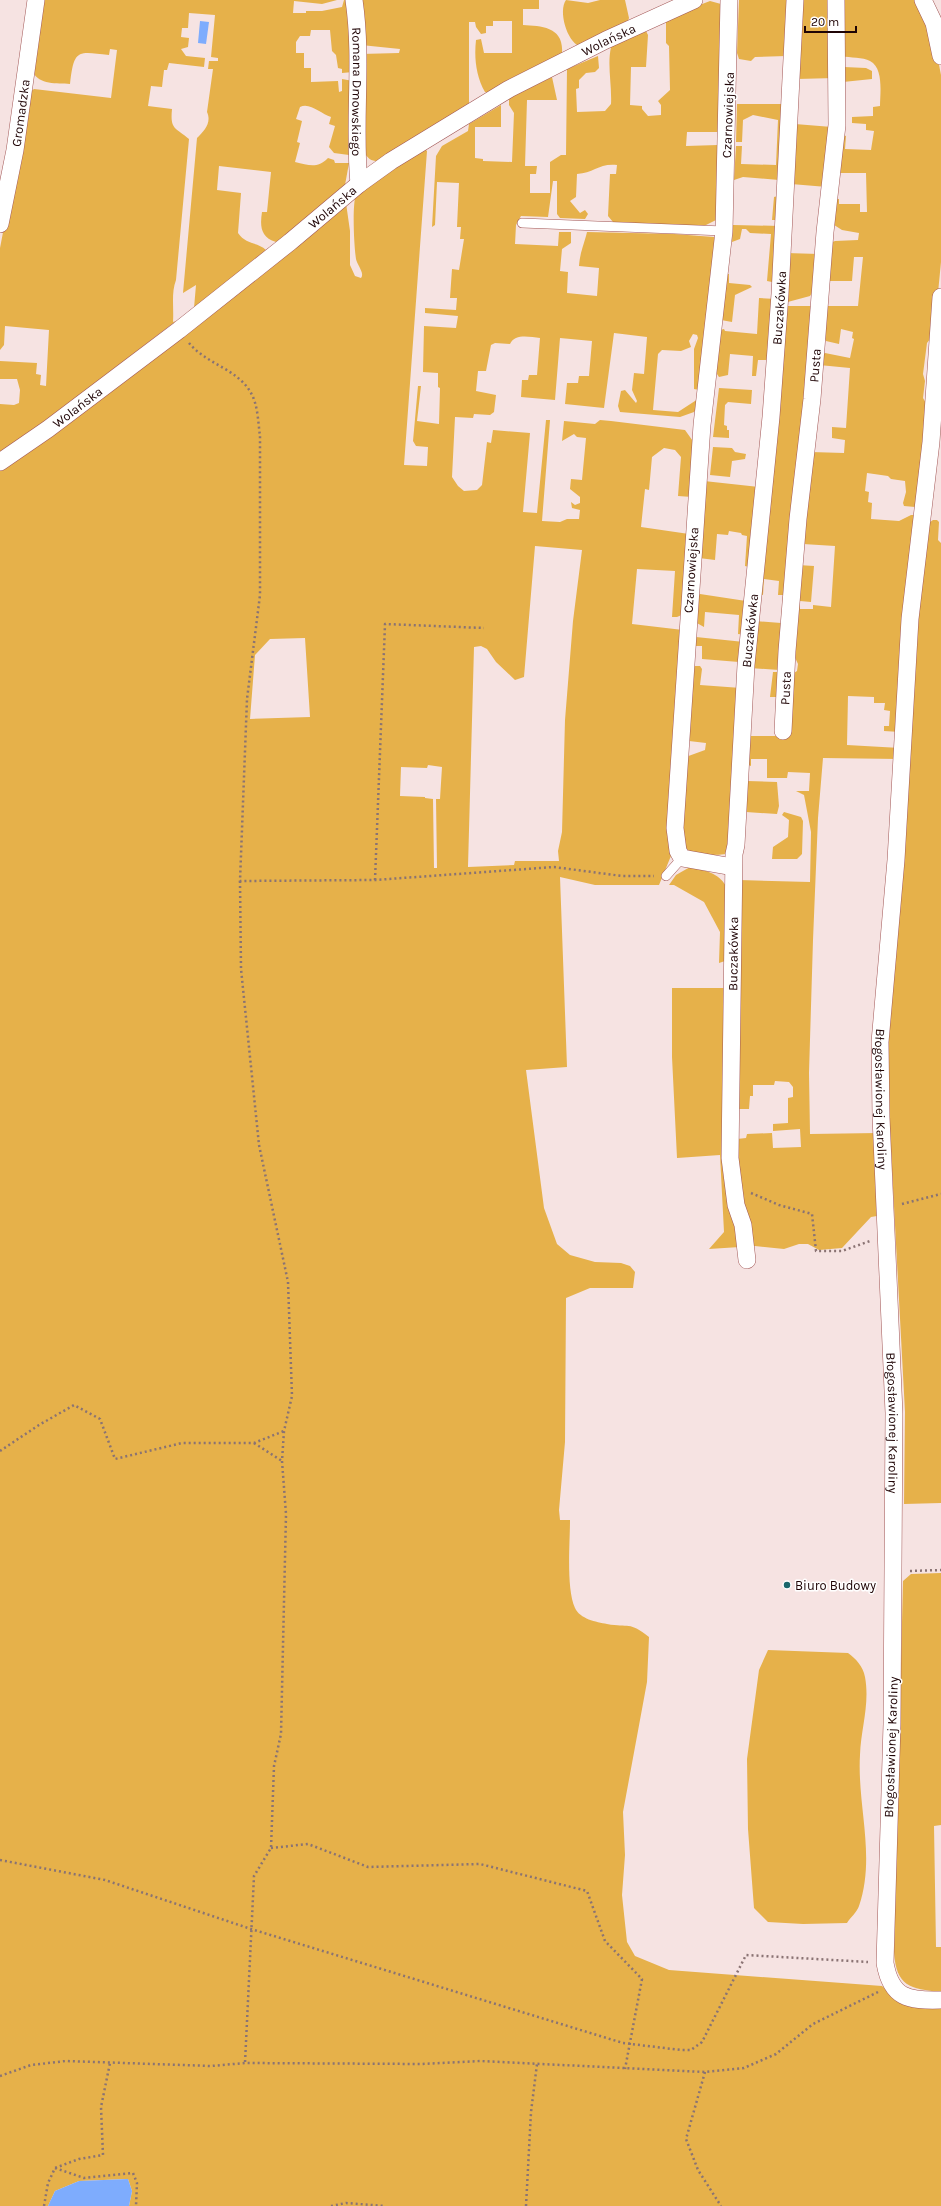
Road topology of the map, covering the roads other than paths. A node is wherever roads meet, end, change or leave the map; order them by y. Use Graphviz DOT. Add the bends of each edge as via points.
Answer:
graph roads {
  1 [pos="36,0"];
  2 [pos="354,0"];
  3 [pos="694,0"];
  4 [pos="729,0"];
  5 [pos="795,0"];
  6 [pos="836,0"];
  7 [pos="923,0"];
  8 [pos="941,56"];
  9 [pos="359,184"];
  10 [pos="522,223"];
  11 [pos="0,224"];
  12 [pos="724,231"];
  13 [pos="941,297"];
  14 [pos="936,441"];
  15 [pos="0,462"];
  16 [pos="783,731"];
  17 [pos="682,858"];
  18 [pos="733,867"];
  19 [pos="666,876"];
  20 [pos="747,1260"];
  21 [pos="941,2000"];
  1 -- 11 [label="street, Gromadzka" via="15,150"];
  2 -- 9 [label="street, Romana Dmowskiego"];
  3 -- 9 [label="street, Wolańska" via="606,40 509,89 391,161"];
  4 -- 12 [label="street, Czarnowiejska" via="728,139"];
  5 -- 18 [label="street, Buczakówka" via="780,294 771,417 746,657"];
  6 -- 16 [label="street, Pusta" via="837,125 825,232 812,399 798,520"];
  7 -- 8 [label="street" via="934,23"];
  9 -- 15 [label="street, Wolańska" via="179,330"];
  10 -- 12 [label="lane"];
  12 -- 17 [label="street, Czarnowiejska" via="702,425 679,755 675,828 678,851"];
  13 -- 14 [label="street, Błogosławionej Karoliny"];
  14 -- 21 [label="street, Błogosławionej Karoliny" via="910,619 896,860 880,1042 894,1413 892,1724 885,1963 887,1979 897,1993"];
  17 -- 18 [label="street"];
  17 -- 19 [label="lane"];
  18 -- 20 [label="street, Buczakówka" via="730,1158"];
}
